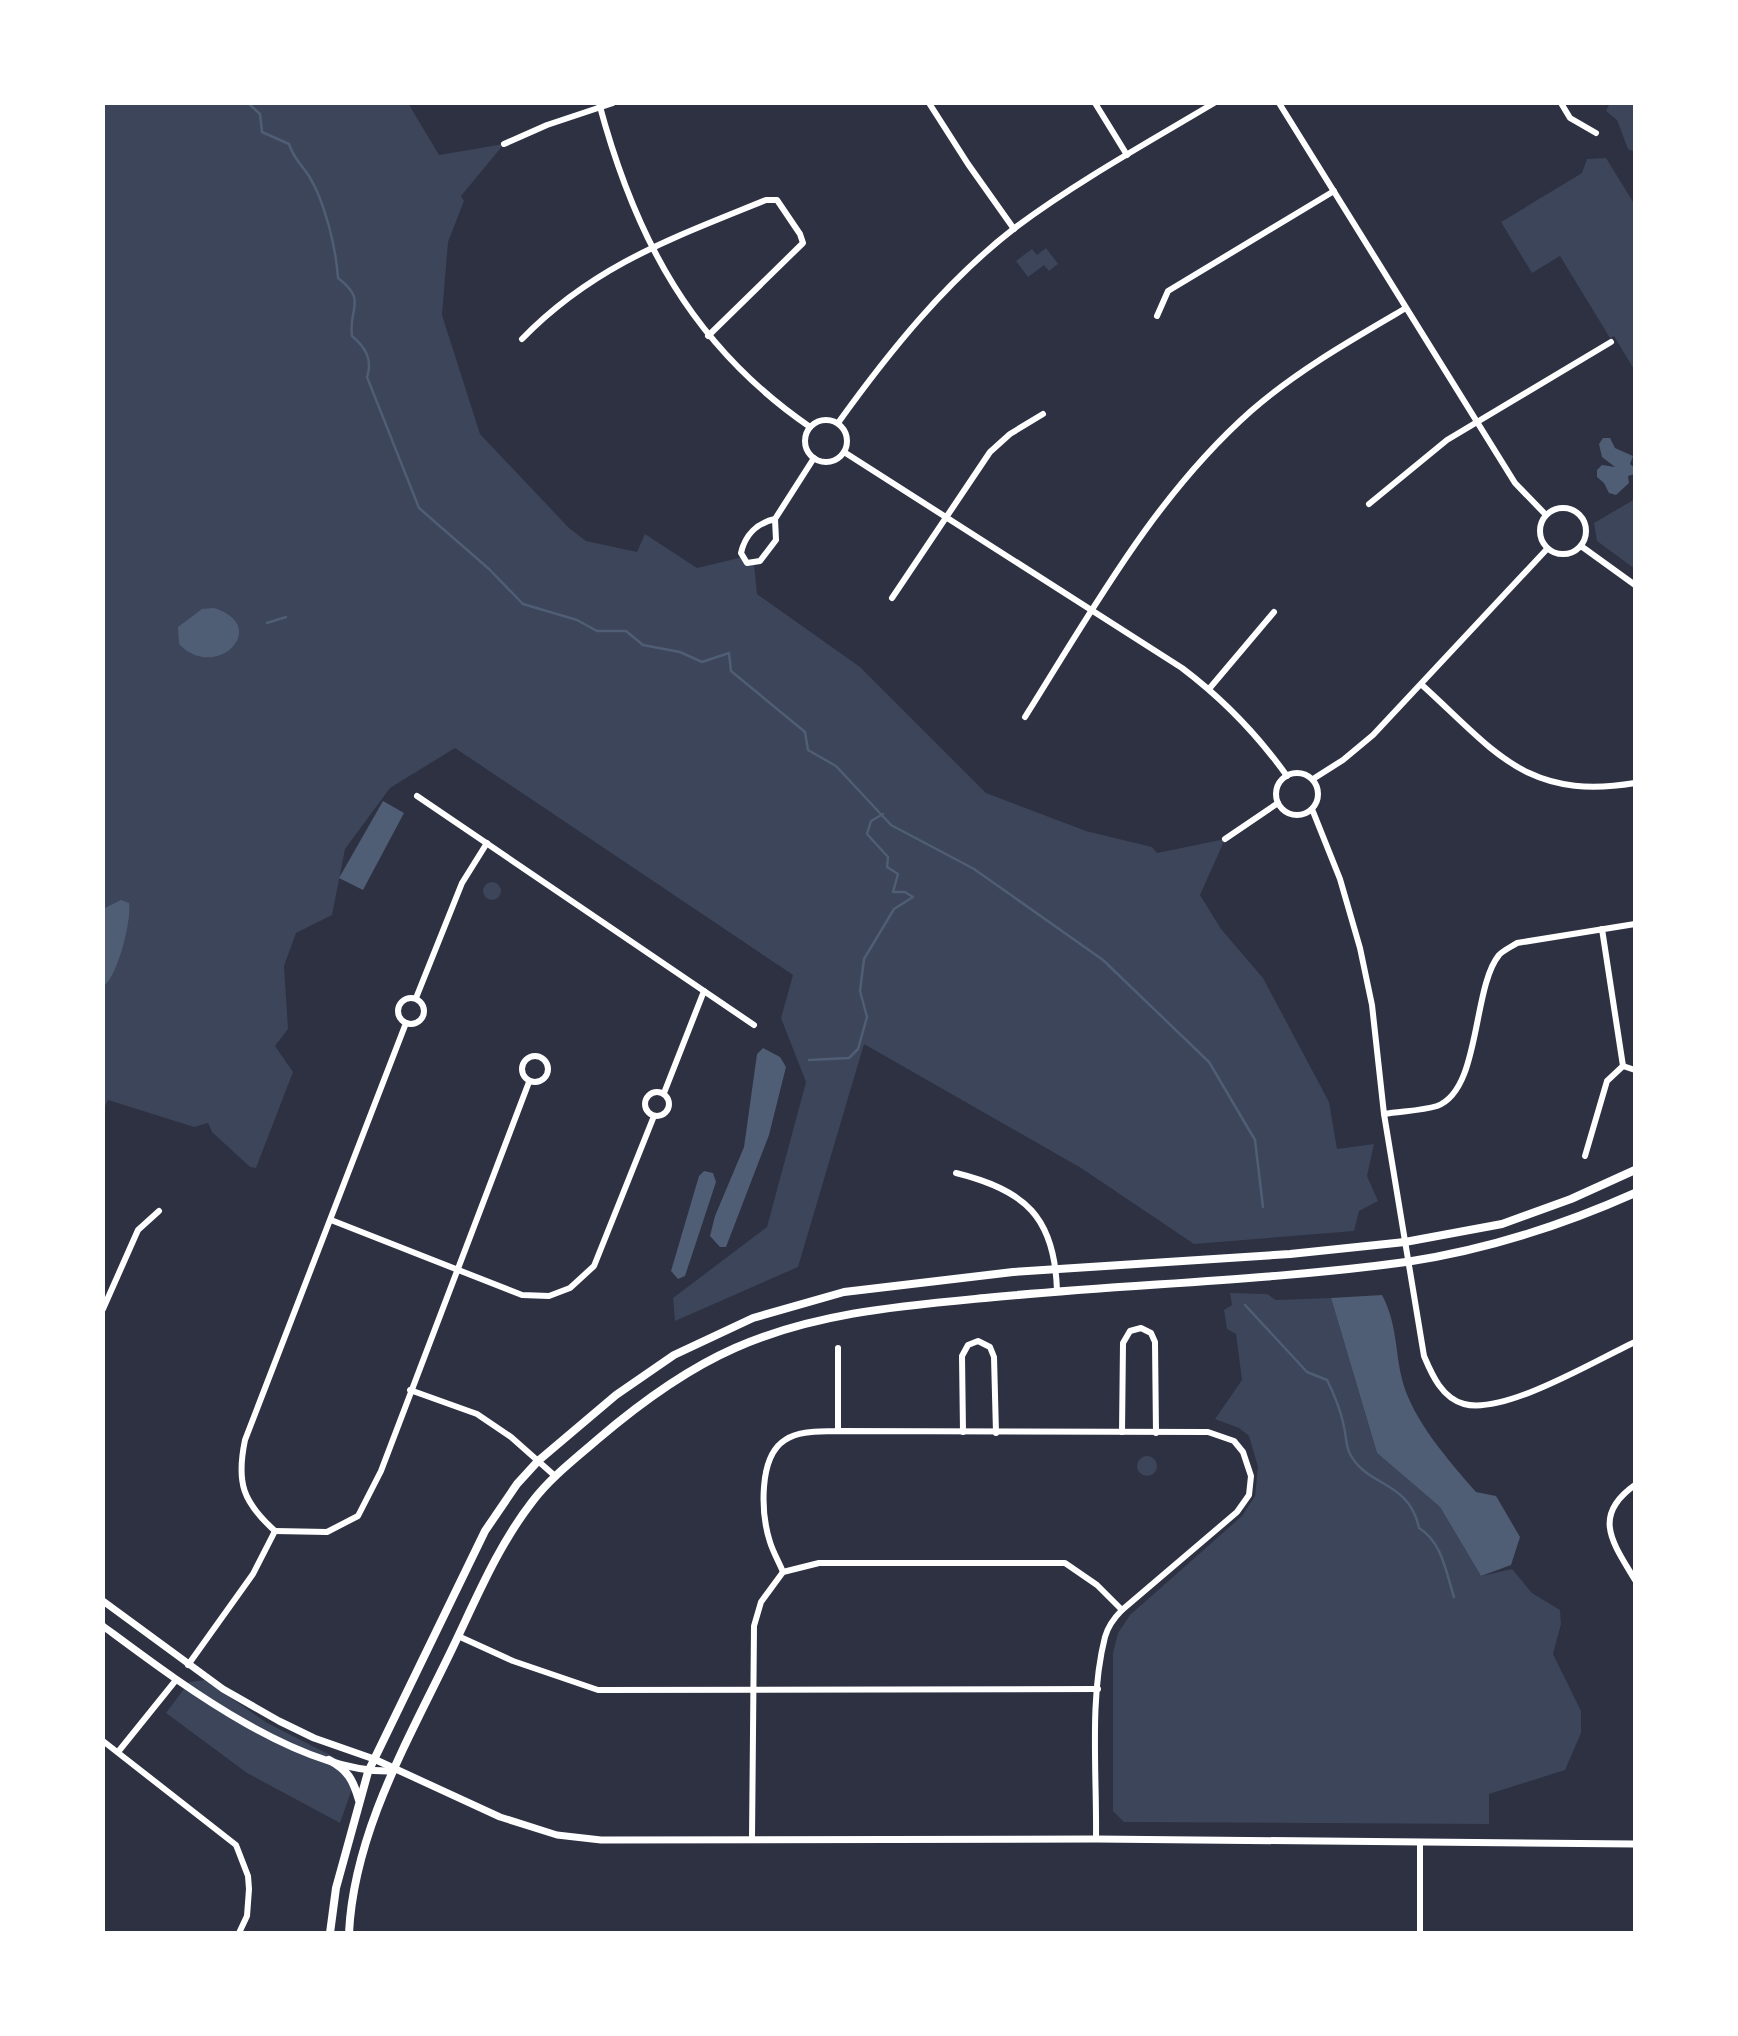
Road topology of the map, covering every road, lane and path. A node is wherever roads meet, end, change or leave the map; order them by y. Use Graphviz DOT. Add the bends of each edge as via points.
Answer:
graph roads {
  1 [pos="612,103"];
  2 [pos="929,103"];
  3 [pos="1095,103"];
  4 [pos="1214,103"];
  5 [pos="1279,103"];
  6 [pos="1561,103"];
  7 [pos="599,105"];
  8 [pos="1596,133"];
  9 [pos="504,144"];
  10 [pos="1127,155"];
  11 [pos="1334,191"];
  12 [pos="1014,229"];
  13 [pos="650,247"];
  14 [pos="1406,308"];
  15 [pos="1157,316"];
  16 [pos="709,336"];
  17 [pos="522,340"];
  18 [pos="1611,342"];
  19 [pos="1043,414"];
  20 [pos="838,423"];
  21 [pos="1477,423"];
  22 [pos="810,427"];
  23 [pos="844,452"];
  24 [pos="814,458"];
  25 [pos="1369,504"];
  26 [pos="1546,515"];
  27 [pos="947,516"];
  28 [pos="775,519"];
  29 [pos="1581,546"];
  30 [pos="1548,549"];
  31 [pos="1635,585"];
  32 [pos="892,598"];
  33 [pos="1093,609"];
  34 [pos="1274,612"];
  35 [pos="1422,685"];
  36 [pos="1209,688"];
  37 [pos="1026,717"];
  38 [pos="1287,776"];
  39 [pos="1313,779"];
  40 [pos="1635,783"];
  41 [pos="417,796"];
  42 [pos="1278,803"];
  43 [pos="1312,809"];
  44 [pos="1225,839"];
  45 [pos="487,843"];
  46 [pos="1635,924"];
  47 [pos="1602,929"];
  48 [pos="704,991"];
  49 [pos="415,998"];
  50 [pos="406,1023"];
  51 [pos="754,1025"];
  52 [pos="1623,1066"];
  53 [pos="1635,1070"];
  54 [pos="529,1082"];
  55 [pos="664,1093"];
  56 [pos="1384,1114"];
  57 [pos="654,1116"];
  58 [pos="1585,1156"];
  59 [pos="1635,1170"];
  60 [pos="956,1173"];
  61 [pos="1635,1193"];
  62 [pos="159,1211"];
  63 [pos="331,1220"];
  64 [pos="1405,1242"];
  65 [pos="1408,1261"];
  66 [pos="1056,1269"];
  67 [pos="458,1270"];
  68 [pos="1057,1291"];
  69 [pos="103,1309"];
  70 [pos="1635,1342"];
  71 [pos="838,1348"];
  72 [pos="411,1390"];
  73 [pos="838,1431"];
  74 [pos="963,1432"];
  75 [pos="1122,1432"];
  76 [pos="996,1433"];
  77 [pos="1156,1433"];
  78 [pos="538,1461"];
  79 [pos="555,1476"];
  80 [pos="1635,1485"];
  81 [pos="275,1531"];
  82 [pos="783,1572"];
  83 [pos="1635,1580"];
  84 [pos="103,1601"];
  85 [pos="1122,1610"];
  86 [pos="103,1626"];
  87 [pos="458,1636"];
  88 [pos="188,1665"];
  89 [pos="176,1680"];
  90 [pos="1098,1689"];
  91 [pos="754,1690"];
  92 [pos="103,1741"];
  93 [pos="118,1752"];
  94 [pos="374,1759"];
  95 [pos="329,1760"];
  96 [pos="395,1771"];
  97 [pos="368,1772"];
  98 [pos="359,1802"];
  99 [pos="752,1838"];
  100 [pos="1096,1839"];
  101 [pos="1420,1842"];
  102 [pos="1635,1844"];
  103 [pos="239,1933"];
  104 [pos="330,1933"];
  105 [pos="349,1933"];
  106 [pos="1420,1933"];
  1 -- 7 [label="street"];
  2 -- 12 [label="street"];
  3 -- 10 [label="street"];
  4 -- 10 [label="street"];
  5 -- 11 [label="street"];
  6 -- 8 [label="street" via="1570,118"];
  7 -- 9 [label="street"];
  7 -- 13 [label="street" via="629,201"];
  10 -- 12 [label="street"];
  11 -- 14 [label="street"];
  11 -- 15 [label="street" via="1168,291"];
  12 -- 20 [label="street" via="919,319"];
  13 -- 16 [label="street" via="680,299"];
  13 -- 16 [label="street" via="773,198 788,214 803,243"];
  13 -- 17 [label="street" via="583,285"];
  14 -- 21 [label="street"];
  14 -- 33 [label="street" via="1309,367 1225,435 1161,508"];
  16 -- 22 [label="street" via="777,405"];
  18 -- 21 [label="street"];
  19 -- 27 [label="street" via="990,452"];
  20 -- 22 [label="street" via="826,419"];
  20 -- 23 [label="street" via="847,440"];
  21 -- 25 [label="street" via="1447,440"];
  21 -- 26 [label="street" via="1515,483"];
  22 -- 24 [label="street" via="806,447"];
  23 -- 24 [label="street" via="827,462"];
  23 -- 27 [label="street"];
  24 -- 28 [label="street"];
  26 -- 29 [label="street" via="1560,508 1575,512 1585,524"];
  26 -- 30 [label="street" via="1540,528"];
  27 -- 32 [label="street"];
  27 -- 33 [label="street"];
  28 -- 28 [label="street" via="763,522 743,544 741,553 747,563 760,561 776,540"];
  29 -- 30 [label="street" via="1568,554"];
  29 -- 31 [label="street"];
  30 -- 35 [label="street"];
  33 -- 36 [label="street"];
  33 -- 37 [label="street"];
  34 -- 36 [label="street"];
  35 -- 39 [label="street" via="1363,743"];
  35 -- 40 [label="street" via="1528,775 1588,789"];
  36 -- 38 [label="street" via="1264,744"];
  38 -- 39 [label="street" via="1301,773"];
  38 -- 42 [label="street" via="1277,789"];
  39 -- 43 [label="street" via="1318,800"];
  41 -- 45 [label="street"];
  42 -- 43 [label="street" via="1295,814"];
  42 -- 44 [label="street"];
  43 -- 56 [label="street" via="1360,948 1372,1005"];
  45 -- 48 [label="street"];
  45 -- 49 [label="street" via="462,883"];
  46 -- 47 [label="street"];
  47 -- 52 [label="street"];
  47 -- 56 [label="street" via="1517,943 1500,953 1454,1094 1439,1105"];
  48 -- 51 [label="street"];
  48 -- 55 [label="street"];
  49 -- 50 [label="street" via="399,1004 398,1015"];
  49 -- 50 [label="street" via="424,1008 423,1017"];
  50 -- 63 [label="street"];
  52 -- 53 [label="street"];
  52 -- 58 [label="street" via="1607,1081"];
  54 -- 54 [label="street" via="539,1082 547,1075 541,1057 522,1063 522,1074"];
  54 -- 67 [label="street"];
  55 -- 57 [label="street" via="669,1107 663,1115"];
  55 -- 57 [label="street" via="652,1092 646,1099 646,1108"];
  56 -- 64 [label="street"];
  57 -- 67 [label="street" via="594,1266 569,1289 549,1296 522,1295"];
  59 -- 64 [label="main road" via="1503,1224"];
  60 -- 66 [label="street" via="993,1182 1016,1196 1041,1224 1053,1247"];
  61 -- 65 [label="main road" via="1510,1241"];
  62 -- 69 [label="street" via="138,1230"];
  63 -- 67 [label="street"];
  63 -- 81 [label="street" via="245,1440 239,1469 258,1515"];
  64 -- 65 [label="street"];
  64 -- 66 [label="main road"];
  65 -- 68 [label="main road"];
  65 -- 70 [label="street" via="1423,1356 1436,1384 1463,1404 1500,1404"];
  66 -- 68 [label="street"];
  66 -- 78 [label="main road" via="844,1292 753,1318 674,1355 616,1395"];
  67 -- 72 [label="street"];
  68 -- 79 [label="main road" via="853,1313 792,1327 691,1371 628,1413"];
  71 -- 73 [label="street"];
  72 -- 78 [label="street" via="477,1415"];
  72 -- 81 [label="street" via="381,1471 358,1516 327,1532"];
  73 -- 74 [label="street"];
  73 -- 82 [label="street" via="798,1434 785,1440 773,1450 766,1466 766,1519"];
  74 -- 76 [label="street"];
  74 -- 76 [label="street" via="962,1356 968,1345 978,1341 990,1347 994,1357"];
  75 -- 76 [label="street"];
  75 -- 77 [label="street"];
  75 -- 77 [label="street" via="1123,1343 1129,1331 1141,1328 1151,1333 1155,1342"];
  77 -- 85 [label="street" via="1208,1432 1234,1441 1248,1464 1250,1486 1237,1512"];
  78 -- 79 [label="street"];
  78 -- 94 [label="main road" via="485,1531"];
  79 -- 87 [label="main road" via="501,1546"];
  80 -- 83 [label="street" via="1612,1506 1609,1518 1609,1533"];
  81 -- 88 [label="street" via="253,1574"];
  82 -- 85 [label="street" via="819,1563 1065,1563"];
  82 -- 91 [label="street" via="761,1602 754,1626"];
  84 -- 88 [label="street"];
  85 -- 90 [label="street" via="1105,1637"];
  86 -- 89 [label="street"];
  87 -- 91 [label="street" via="513,1661 598,1690"];
  87 -- 96 [label="main road"];
  88 -- 94 [label="street" via="279,1721"];
  89 -- 93 [label="street"];
  89 -- 95 [label="street" via="242,1721"];
  90 -- 91 [label="street"];
  90 -- 100 [label="street"];
  91 -- 99 [label="street"];
  92 -- 93 [label="street"];
  93 -- 103 [label="street" via="236,1845 249,1889 247,1916"];
  94 -- 96 [label="street"];
  94 -- 97 [label="main road"];
  95 -- 97 [label="street"];
  95 -- 98 [label="main road" via="351,1777"];
  96 -- 97 [label="street"];
  96 -- 99 [label="street" via="500,1817 556,1835 601,1840"];
  96 -- 105 [label="main road" via="359,1863"];
  97 -- 98 [label="main road"];
  98 -- 104 [label="main road" via="335,1888"];
  99 -- 100 [label="street"];
  100 -- 101 [label="street"];
  101 -- 102 [label="street"];
  101 -- 106 [label="street"];
}
